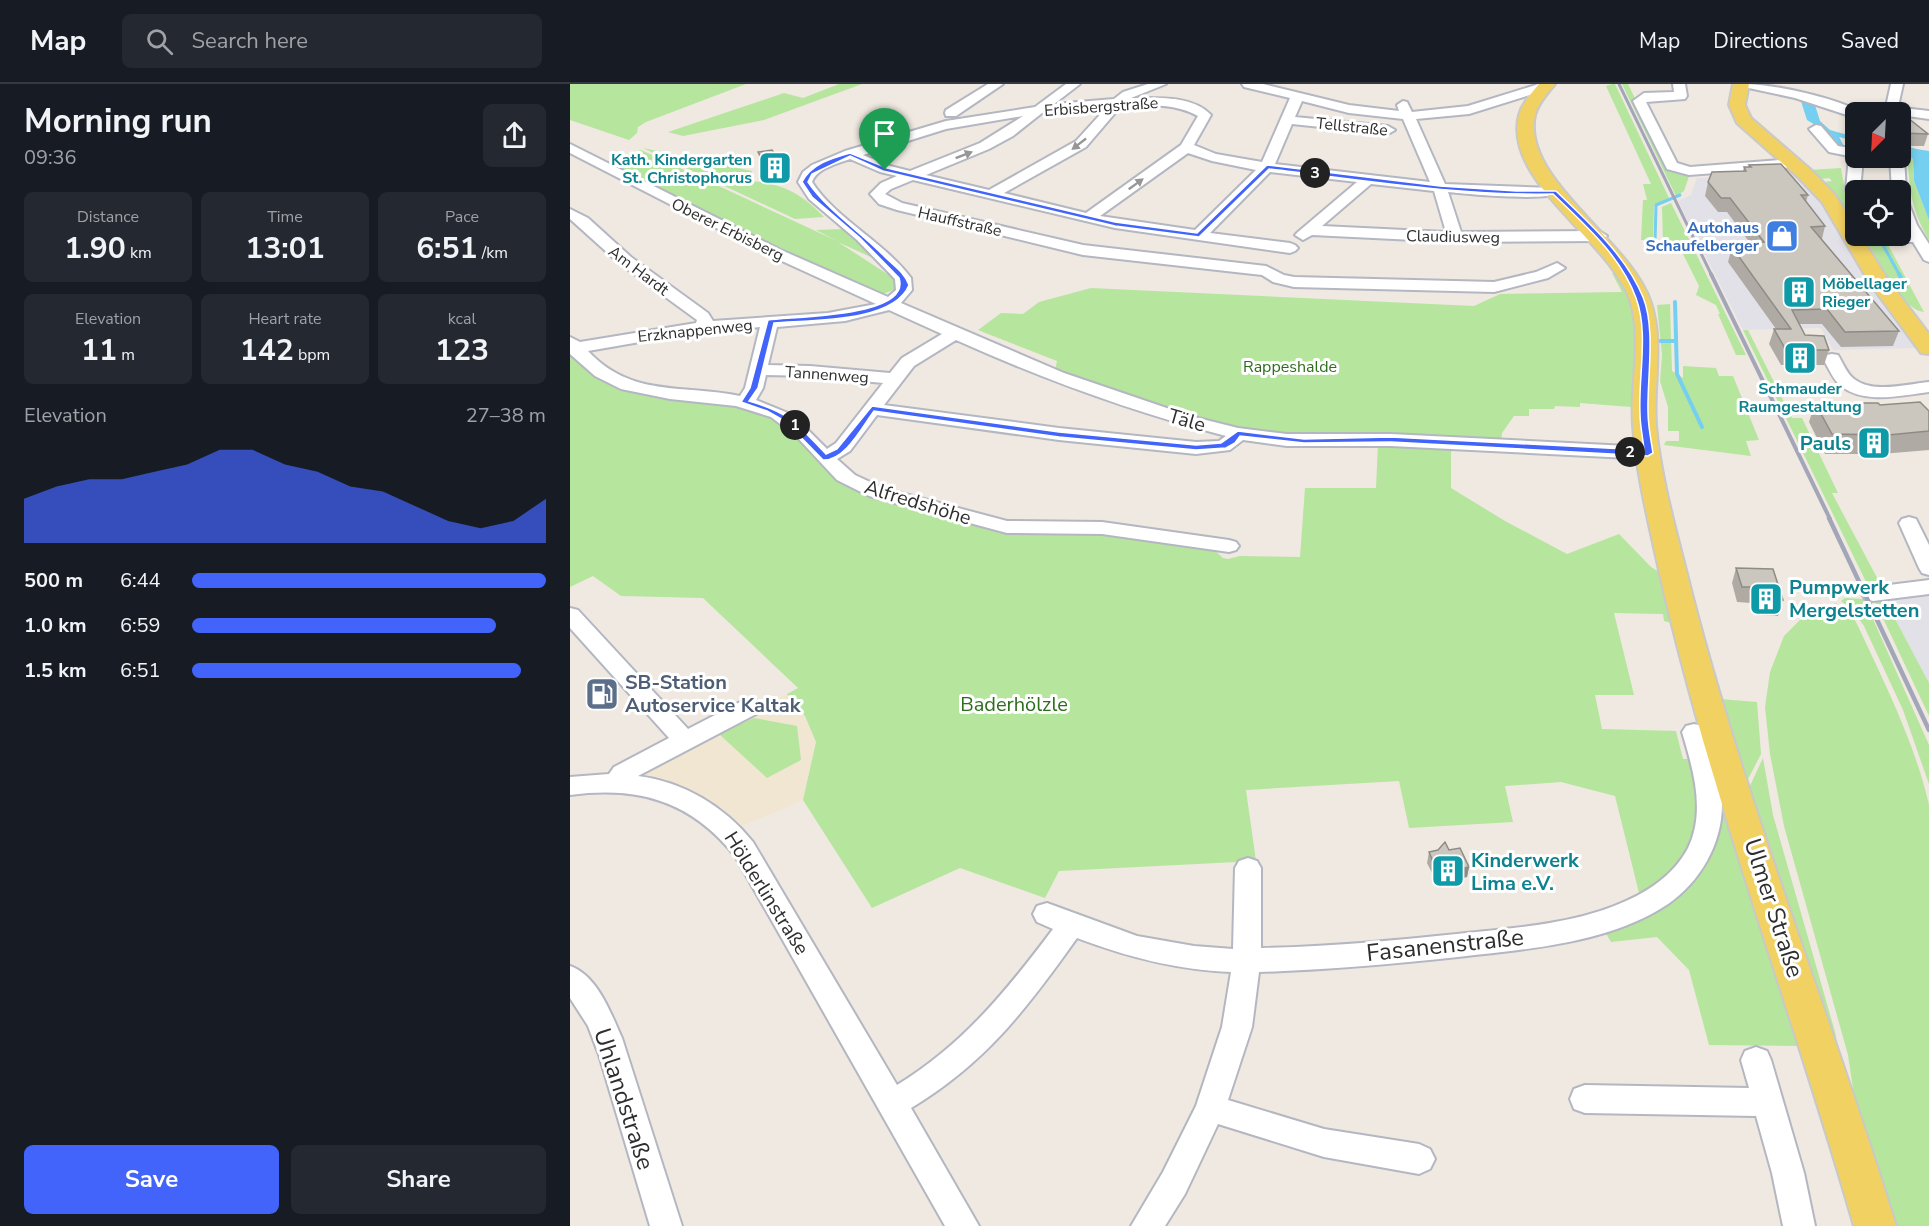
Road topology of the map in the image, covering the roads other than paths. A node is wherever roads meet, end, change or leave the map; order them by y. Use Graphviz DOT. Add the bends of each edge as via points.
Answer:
graph roads {
  1 [pos="996,84"];
  2 [pos="1074,84"];
  3 [pos="1160,84"];
  4 [pos="1248,84"];
  5 [pos="1679,84"];
  6 [pos="1741,84"];
  7 [pos="1748,84"];
  8 [pos="1898,84"];
  9 [pos="1546,85"];
  10 [pos="1297,97"];
  11 [pos="1118,102"];
  12 [pos="1893,102"];
  13 [pos="1406,110"];
  14 [pos="1845,110"];
  15 [pos="1036,111"];
  16 [pos="951,113"];
  17 [pos="1911,113"];
  18 [pos="1929,115"];
  19 [pos="1288,120"];
  20 [pos="1816,129"];
  21 [pos="1417,133"];
  22 [pos="1188,147"];
  23 [pos="570,148"];
  24 [pos="1845,152"];
  25 [pos="850,154"];
  26 [pos="596,162"];
  27 [pos="580,167"];
  28 [pos="1267,167"];
  29 [pos="1796,167"];
  30 [pos="909,176"];
  31 [pos="1368,179"];
  32 [pos="1440,188"];
  33 [pos="1554,192"];
  34 [pos="990,195"];
  35 [pos="570,213"];
  36 [pos="1088,218"];
  37 [pos="1115,224"];
  38 [pos="1911,226"];
  39 [pos="1845,227"];
  40 [pos="1308,230"];
  41 [pos="1199,235"];
  42 [pos="1599,236"];
  43 [pos="1455,237"];
  44 [pos="1911,238"];
  45 [pos="1918,238"];
  46 [pos="1857,246"];
  47 [pos="1290,248"];
  48 [pos="1083,250"];
  49 [pos="1929,257"];
  50 [pos="1557,268"];
  51 [pos="1266,272"];
  52 [pos="890,303"];
  53 [pos="770,322"];
  54 [pos="704,327"];
  55 [pos="955,333"];
  56 [pos="572,346"];
  57 [pos="1929,348"];
  58 [pos="1832,359"];
  59 [pos="760,370"];
  60 [pos="894,379"];
  61 [pos="1929,387"];
  62 [pos="745,402"];
  63 [pos="872,409"];
  64 [pos="1238,434"];
  65 [pos="1648,453"];
  66 [pos="825,458"];
  67 [pos="1909,524"];
  68 [pos="1229,546"];
  69 [pos="1929,568"];
  70 [pos="1929,587"];
  71 [pos="1873,594"];
  72 [pos="570,615"];
  73 [pos="750,707"];
  74 [pos="1694,732"];
  75 [pos="685,741"];
  76 [pos="616,783"];
  77 [pos="570,786"];
  78 [pos="1248,868"];
  79 [pos="1247,961"];
  80 [pos="570,978"];
  81 [pos="1756,1060"];
  82 [pos="1585,1099"];
  83 [pos="1768,1102"];
  84 [pos="893,1103"];
  85 [pos="1210,1108"];
  86 [pos="1419,1159"];
  87 [pos="666,1226"];
  88 [pos="963,1226"];
  89 [pos="1147,1226"];
  90 [pos="1799,1226"];
  91 [pos="1875,1226"];
  1 -- 16 [label="street"];
  2 -- 15 [label="street"];
  3 -- 11 [label="street"];
  4 -- 10 [label="street"];
  5 -- 29 [label="street" via="1681,96 1644,97 1639,101 1674,168 1689,171"];
  6 -- 29 [label="main road" via="1737,105 1743,120"];
  7 -- 14 [label="street"];
  8 -- 12 [label="street"];
  9 -- 13 [label="street" via="1469,110"];
  9 -- 33 [label="main road, Ulmer Straße" via="1527,116 1527,143"];
  10 -- 13 [label="street" via="1366,112"];
  10 -- 19 [label="street"];
  11 -- 15 [label="street, Erbisbergstraße"];
  11 -- 22 [label="street, Erbisbergstraße" via="1168,101 1202,111 1203,121"];
  11 -- 34 [label="street, one-way" via="1081,144"];
  13 -- 21 [label="street"];
  15 -- 25 [label="street, Erbisbergstraße" via="950,124"];
  30 -- 15 [label="street, one-way" via="972,153"];
  17 -- 18 [label="street"];
  19 -- 21 [label="street, Tellstraße"];
  19 -- 28 [label="street"];
  20 -- 24 [label="street" via="1832,149"];
  21 -- 32 [label="street"];
  22 -- 28 [label="street" via="1211,156"];
  36 -- 22 [label="street, one-way"];
  23 -- 26 [label="street, Oberer Erbisberg"];
  25 -- 30 [label="street"];
  25 -- 52 [label="street, Erbisbergstraße" via="810,173 805,182 814,196 903,278 902,294"];
  26 -- 27 [label="street"];
  26 -- 52 [label="street, Oberer Erbisberg" via="776,253"];
  28 -- 31 [label="street"];
  28 -- 41 [label="street"];
  29 -- 39 [label="main road" via="1828,200"];
  30 -- 34 [label="street"];
  30 -- 48 [label="street, Hauffstraße" via="877,194 897,206"];
  31 -- 32 [label="street"];
  31 -- 40 [label="street"];
  32 -- 33 [label="street"];
  32 -- 43 [label="street"];
  33 -- 42 [label="main road, Ulmer Straße"];
  34 -- 36 [label="street"];
  35 -- 54 [label="street, Am Hardt" via="585,221 621,257 702,316"];
  36 -- 37 [label="street"];
  37 -- 41 [label="street"];
  37 -- 48 [label="street"];
  38 -- 45 [label="street"];
  40 -- 43 [label="street, Claudiusweg"];
  40 -- 47 [label="street"];
  41 -- 47 [label="street"];
  42 -- 43 [label="street, Claudiusweg"];
  42 -- 65 [label="main road, Ulmer Straße" via="1638,293 1645,328 1644,414"];
  44 -- 45 [label="street"];
  45 -- 49 [label="street"];
  46 -- 57 [label="main road"];
  47 -- 51 [label="street"];
  48 -- 51 [label="street, Hauffstraße"];
  50 -- 51 [label="street" via="1494,287 1294,282"];
  52 -- 53 [label="street, Erzknappenweg" via="859,314"];
  52 -- 55 [label="street, Täle"];
  53 -- 54 [label="street, Erzknappenweg"];
  53 -- 59 [label="street"];
  54 -- 56 [label="street, Erzknappenweg"];
  55 -- 60 [label="street" via="908,362"];
  55 -- 64 [label="street, Täle" via="1058,377"];
  56 -- 62 [label="street, Alfredshöhe" via="601,372 628,385 665,394"];
  58 -- 61 [label="street" via="1846,381 1861,388 1876,391"];
  59 -- 60 [label="street, Tannenweg"];
  59 -- 62 [label="street"];
  60 -- 63 [label="street"];
  62 -- 66 [label="street, Alfredshöhe" via="788,419"];
  63 -- 64 [label="street" via="1171,446 1223,446"];
  63 -- 66 [label="street" via="840,451"];
  64 -- 65 [label="street, Täle" via="1304,441 1391,440"];
  65 -- 91 [label="main road, Ulmer Straße" via="1677,589 1735,788"];
  66 -- 68 [label="street, Alfredshöhe" via="840,474 865,488 1007,527 1102,528"];
  67 -- 69 [label="street"];
  70 -- 71 [label="street"];
  72 -- 75 [label="street"];
  73 -- 75 [label="street"];
  74 -- 79 [label="street, Fasanenstraße" via="1709,783 1708,833 1681,878 1633,910 1572,929 1502,940 1394,952"];
  75 -- 76 [label="street" via="623,773"];
  76 -- 77 [label="street, Hölderlinstraße"];
  76 -- 84 [label="street, Hölderlinstraße" via="676,796 729,828"];
  78 -- 79 [label="street"];
  79 -- 84 [label="street, Fasanenstraße" via="1172,956 1124,944 1059,919 1004,1013 973,1046"];
  79 -- 85 [label="street" via="1238,1027"];
  80 -- 87 [label="street, Uhlandstraße" via="596,1012 611,1045"];
  81 -- 83 [label="street"];
  82 -- 83 [label="street"];
  83 -- 90 [label="street"];
  84 -- 88 [label="street, Hölderlinstraße"];
  85 -- 86 [label="street" via="1324,1143"];
  85 -- 89 [label="street" via="1174,1183"];
}
